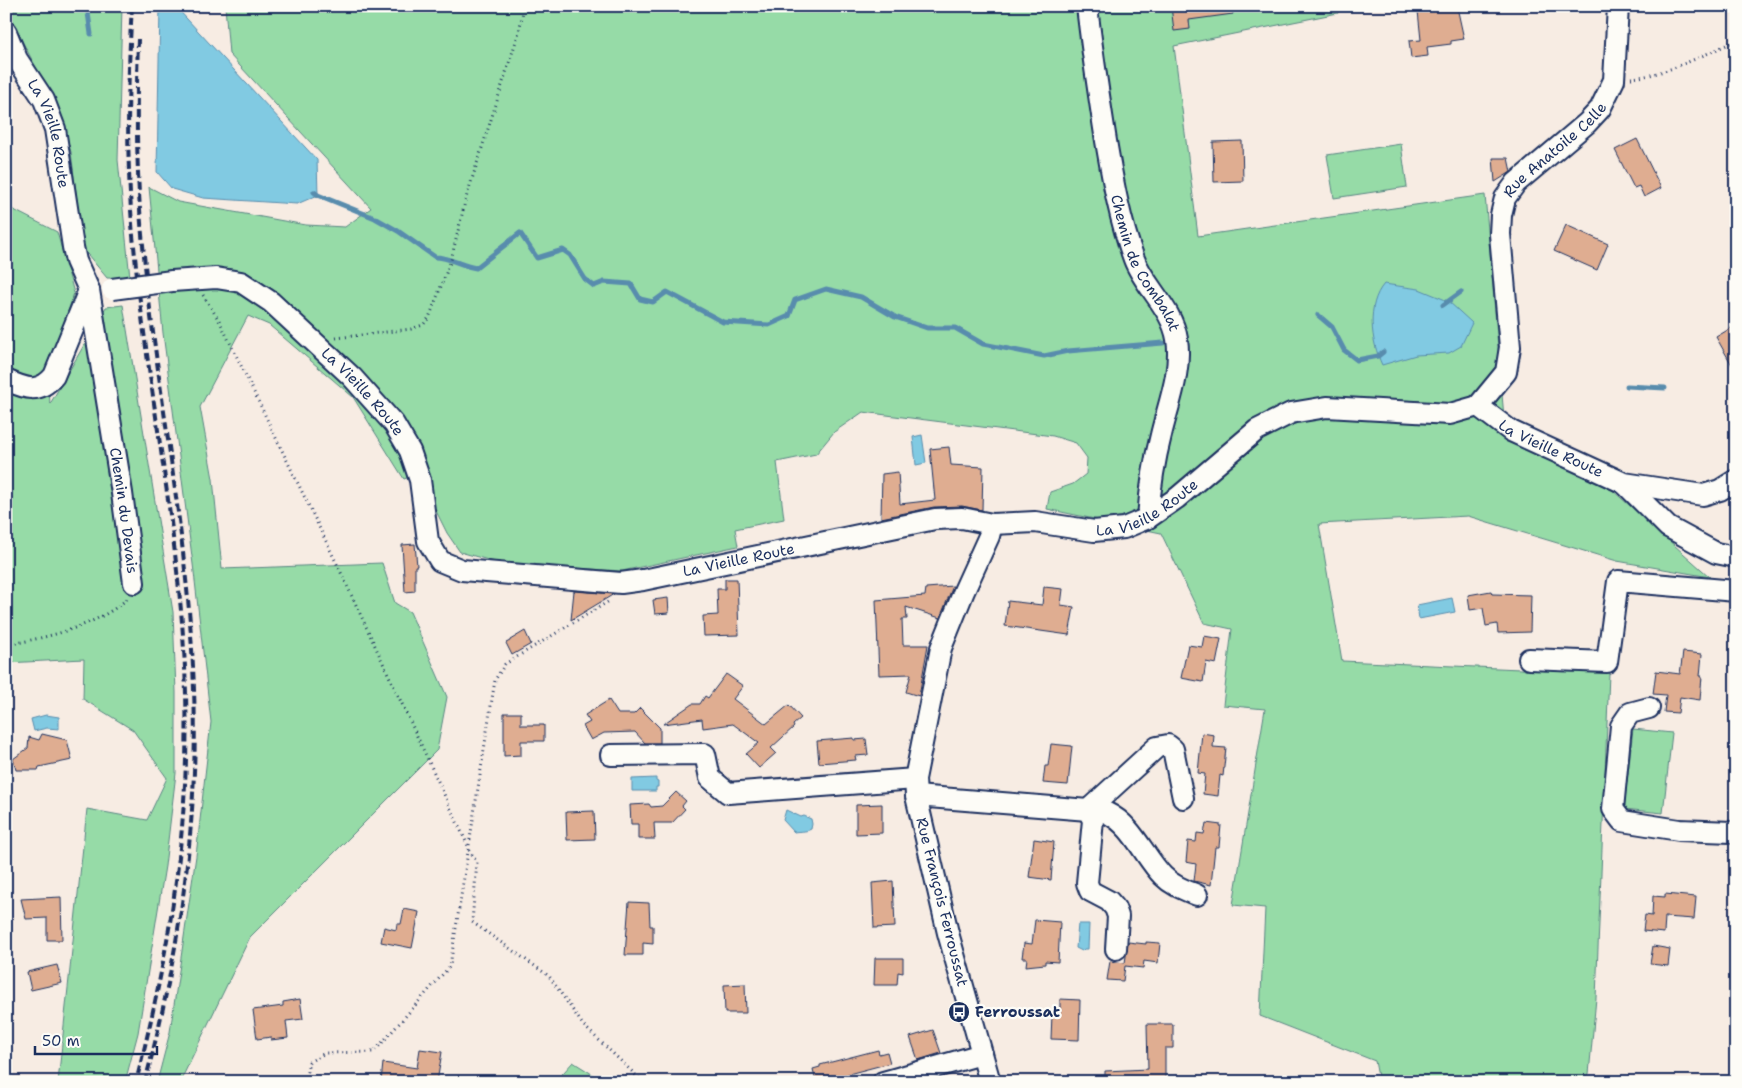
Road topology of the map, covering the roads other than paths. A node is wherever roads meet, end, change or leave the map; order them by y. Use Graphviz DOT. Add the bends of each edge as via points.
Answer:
graph roads {
  1 [pos="1087,6"];
  2 [pos="1618,6"];
  3 [pos="6,32"];
  4 [pos="12,54"];
  5 [pos="88,290"];
  6 [pos="6,380"];
  7 [pos="1478,406"];
  8 [pos="1736,480"];
  9 [pos="1624,483"];
  10 [pos="1148,518"];
  11 [pos="992,524"];
  12 [pos="1736,557"];
  13 [pos="134,583"];
  14 [pos="1736,591"];
  15 [pos="1529,659"];
  16 [pos="1649,708"];
  17 [pos="611,755"];
  18 [pos="915,788"];
  19 [pos="1183,798"];
  20 [pos="1088,810"];
  21 [pos="1736,834"];
  22 [pos="1197,895"];
  23 [pos="1116,949"];
  24 [pos="982,1054"];
  25 [pos="883,1082"];
  26 [pos="990,1082"];
  1 -- 10 [label="street, Chemin de Combalat" via="1093,65 1117,205 1135,262 1170,316 1177,338 1174,384 1160,437"];
  2 -- 7 [label="street, Rue Anatoile Celle" via="1614,80 1600,109 1516,183 1505,198 1500,234 1510,347 1506,372"];
  3 -- 4 [label="street, La Vieille Route"];
  4 -- 5 [label="street, La Vieille Route" via="44,100 55,129 69,228 76,261"];
  5 -- 6 [label="street" via="54,376 47,385 34,389"];
  5 -- 11 [label="street, La Vieille Route, bridge" via="216,278 241,282 271,302 358,384 394,424 410,451 420,480 428,541 440,561 462,570 621,583 935,519 962,518"];
  5 -- 13 [label="street, Chemin du Devais"];
  7 -- 9 [label="street, La Vieille Route" via="1511,431"];
  7 -- 10 [label="street, La Vieille Route" via="1450,414 1327,407 1291,413 1257,430 1177,498"];
  8 -- 9 [label="street" via="1703,495"];
  9 -- 12 [label="street, La Vieille Route" via="1668,527 1716,553"];
  10 -- 11 [label="street, La Vieille Route" via="1124,528 1094,531 1035,522"];
  11 -- 18 [label="street, Rue François Ferroussat" via="941,648"];
  14 -- 15 [label="street" via="1618,581 1607,662"];
  16 -- 21 [label="street" via="1630,713 1621,726 1613,809 1622,821"];
  17 -- 18 [label="street" via="705,754 710,778 728,793"];
  18 -- 20 [label="street" via="944,797"];
  18 -- 24 [label="street, Rue François Ferroussat" via="948,933"];
  19 -- 20 [label="street" via="1173,749 1168,745 1158,747"];
  20 -- 22 [label="street" via="1106,812 1116,818 1162,876 1174,886"];
  20 -- 23 [label="street" via="1093,820 1087,883 1090,890 1115,908 1118,916"];
  24 -- 25 [label="street"];
  24 -- 26 [label="street, Rue François Ferroussat"];
}
